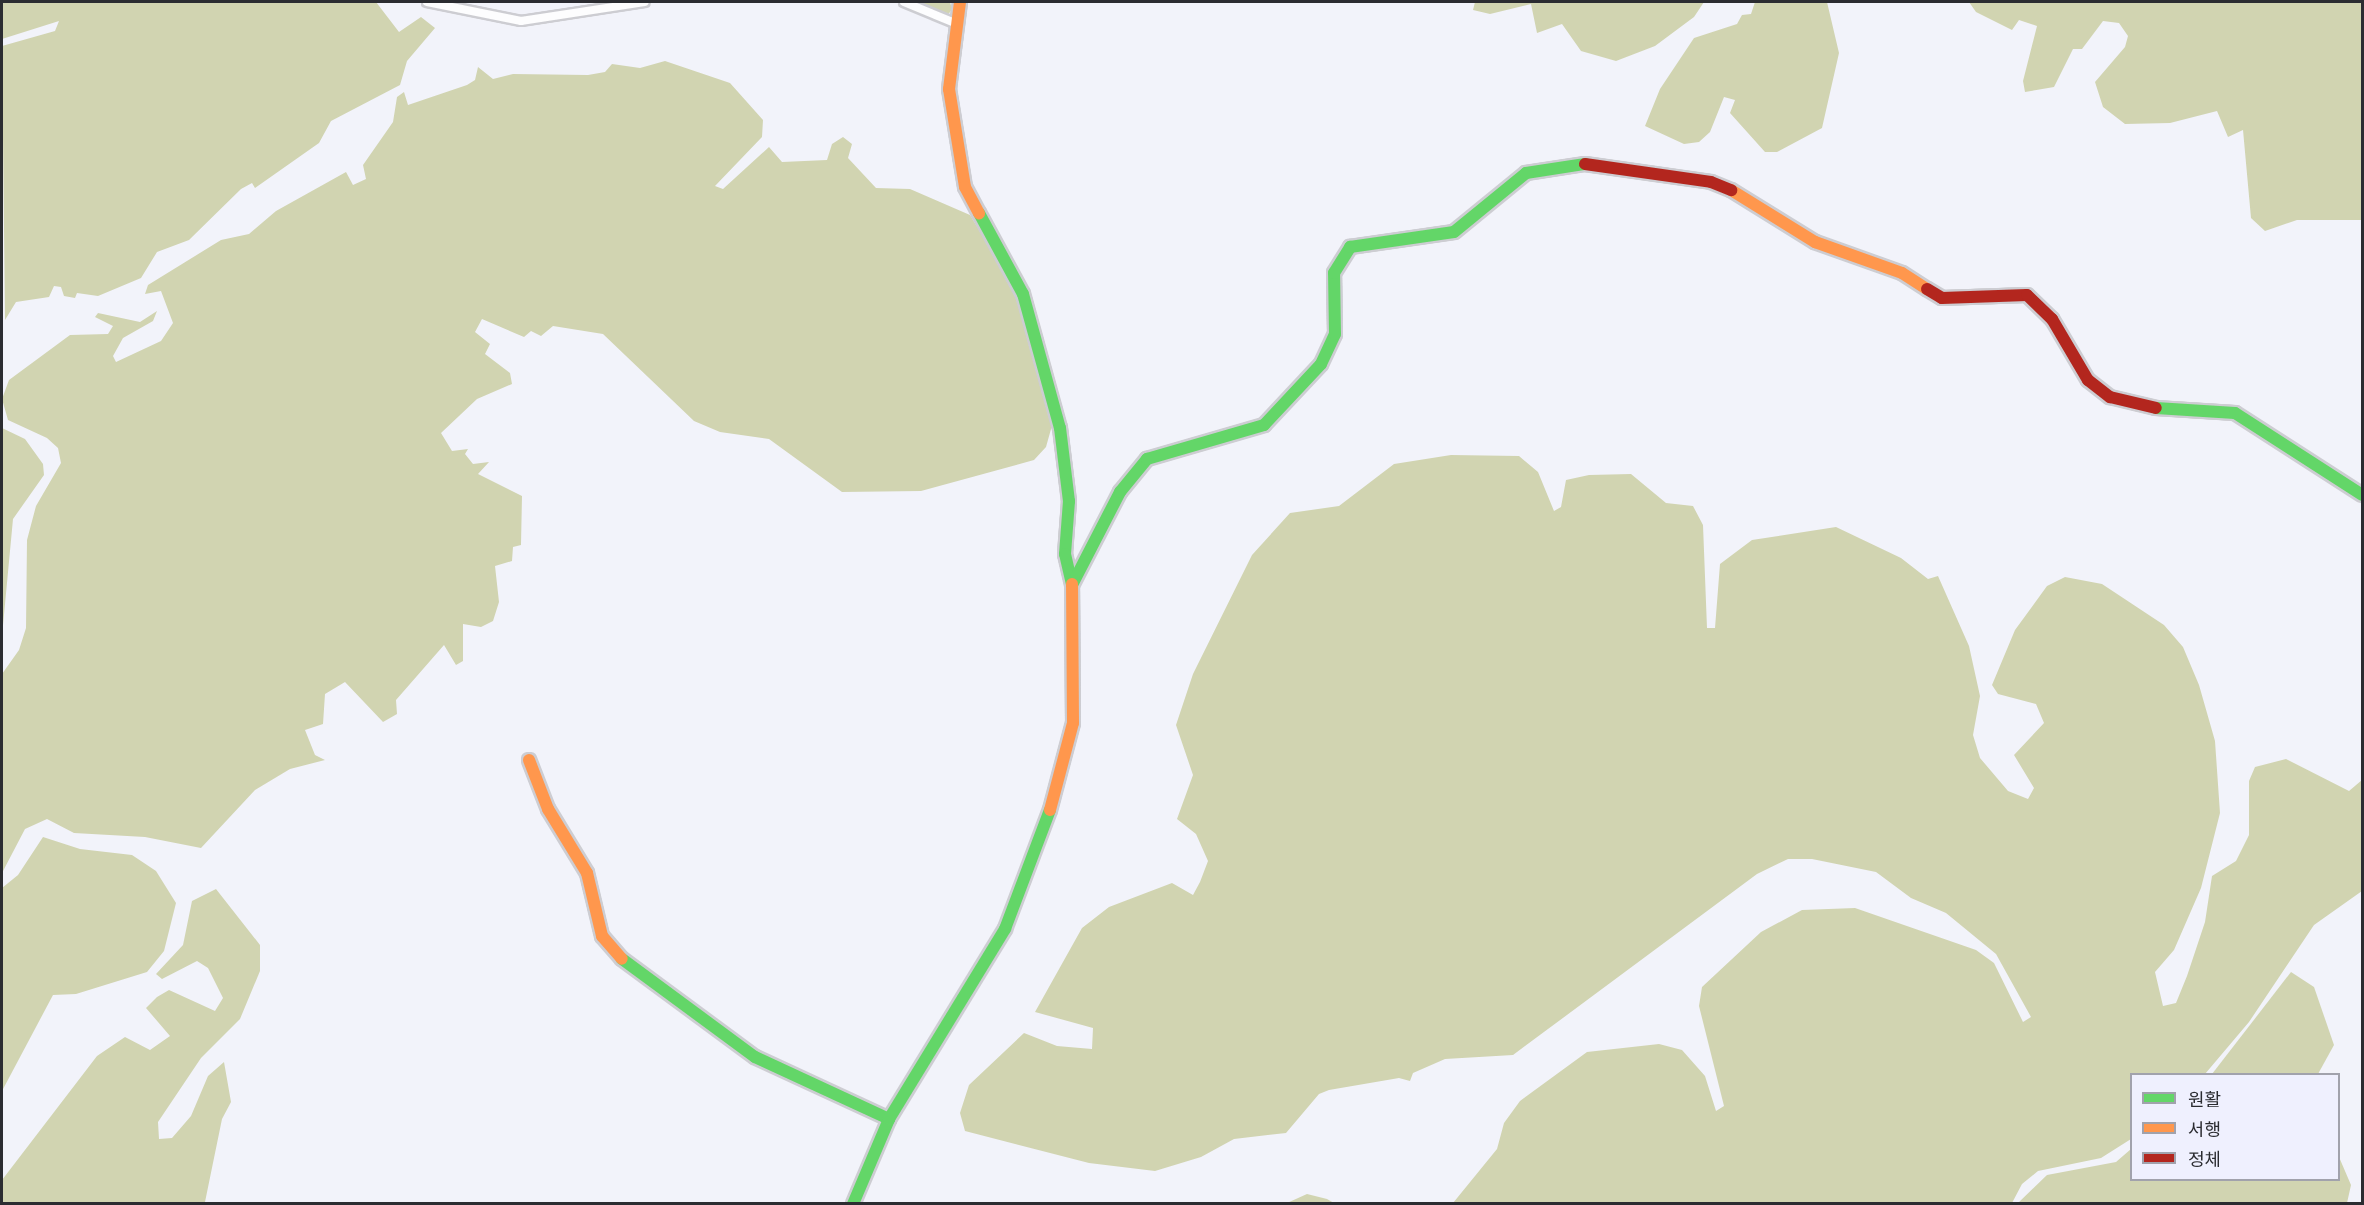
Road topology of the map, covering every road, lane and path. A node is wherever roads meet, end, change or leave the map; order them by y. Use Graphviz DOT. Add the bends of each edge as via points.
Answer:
graph roads {
  1 [pos="427,2"];
  2 [pos="645,2"];
  3 [pos="904,2"];
  4 [pos="960,2"];
  5 [pos="957,24"];
  6 [pos="2362,495"];
  7 [pos="1072,585"];
  8 [pos="529,760"];
  9 [pos="889,1119"];
  10 [pos="853,1203"];
  1 -- 2 [label="street" via="521,21"];
  3 -- 5 [label="street"];
  4 -- 5 [label="street"];
  5 -- 7 [label="street" via="949,89 959,164 976,213 1023,294 1055,407 1069,501 1065,554"];
  6 -- 7 [label="street" via="2235,413 2142,407 2110,397 2088,380 2052,319 2027,296 1942,298 1902,273 1815,242 1762,207 1711,182 1586,164 1526,173 1454,232 1356,245 1343,253 1334,273 1333,344 1321,364 1264,425 1147,459 1120,492"];
  7 -- 9 [label="street" via="1073,723 1063,776 1000,940"];
  8 -- 9 [label="street" via="548,809 587,873 602,936 613,953 755,1057"];
  9 -- 10 [label="street"];
}
